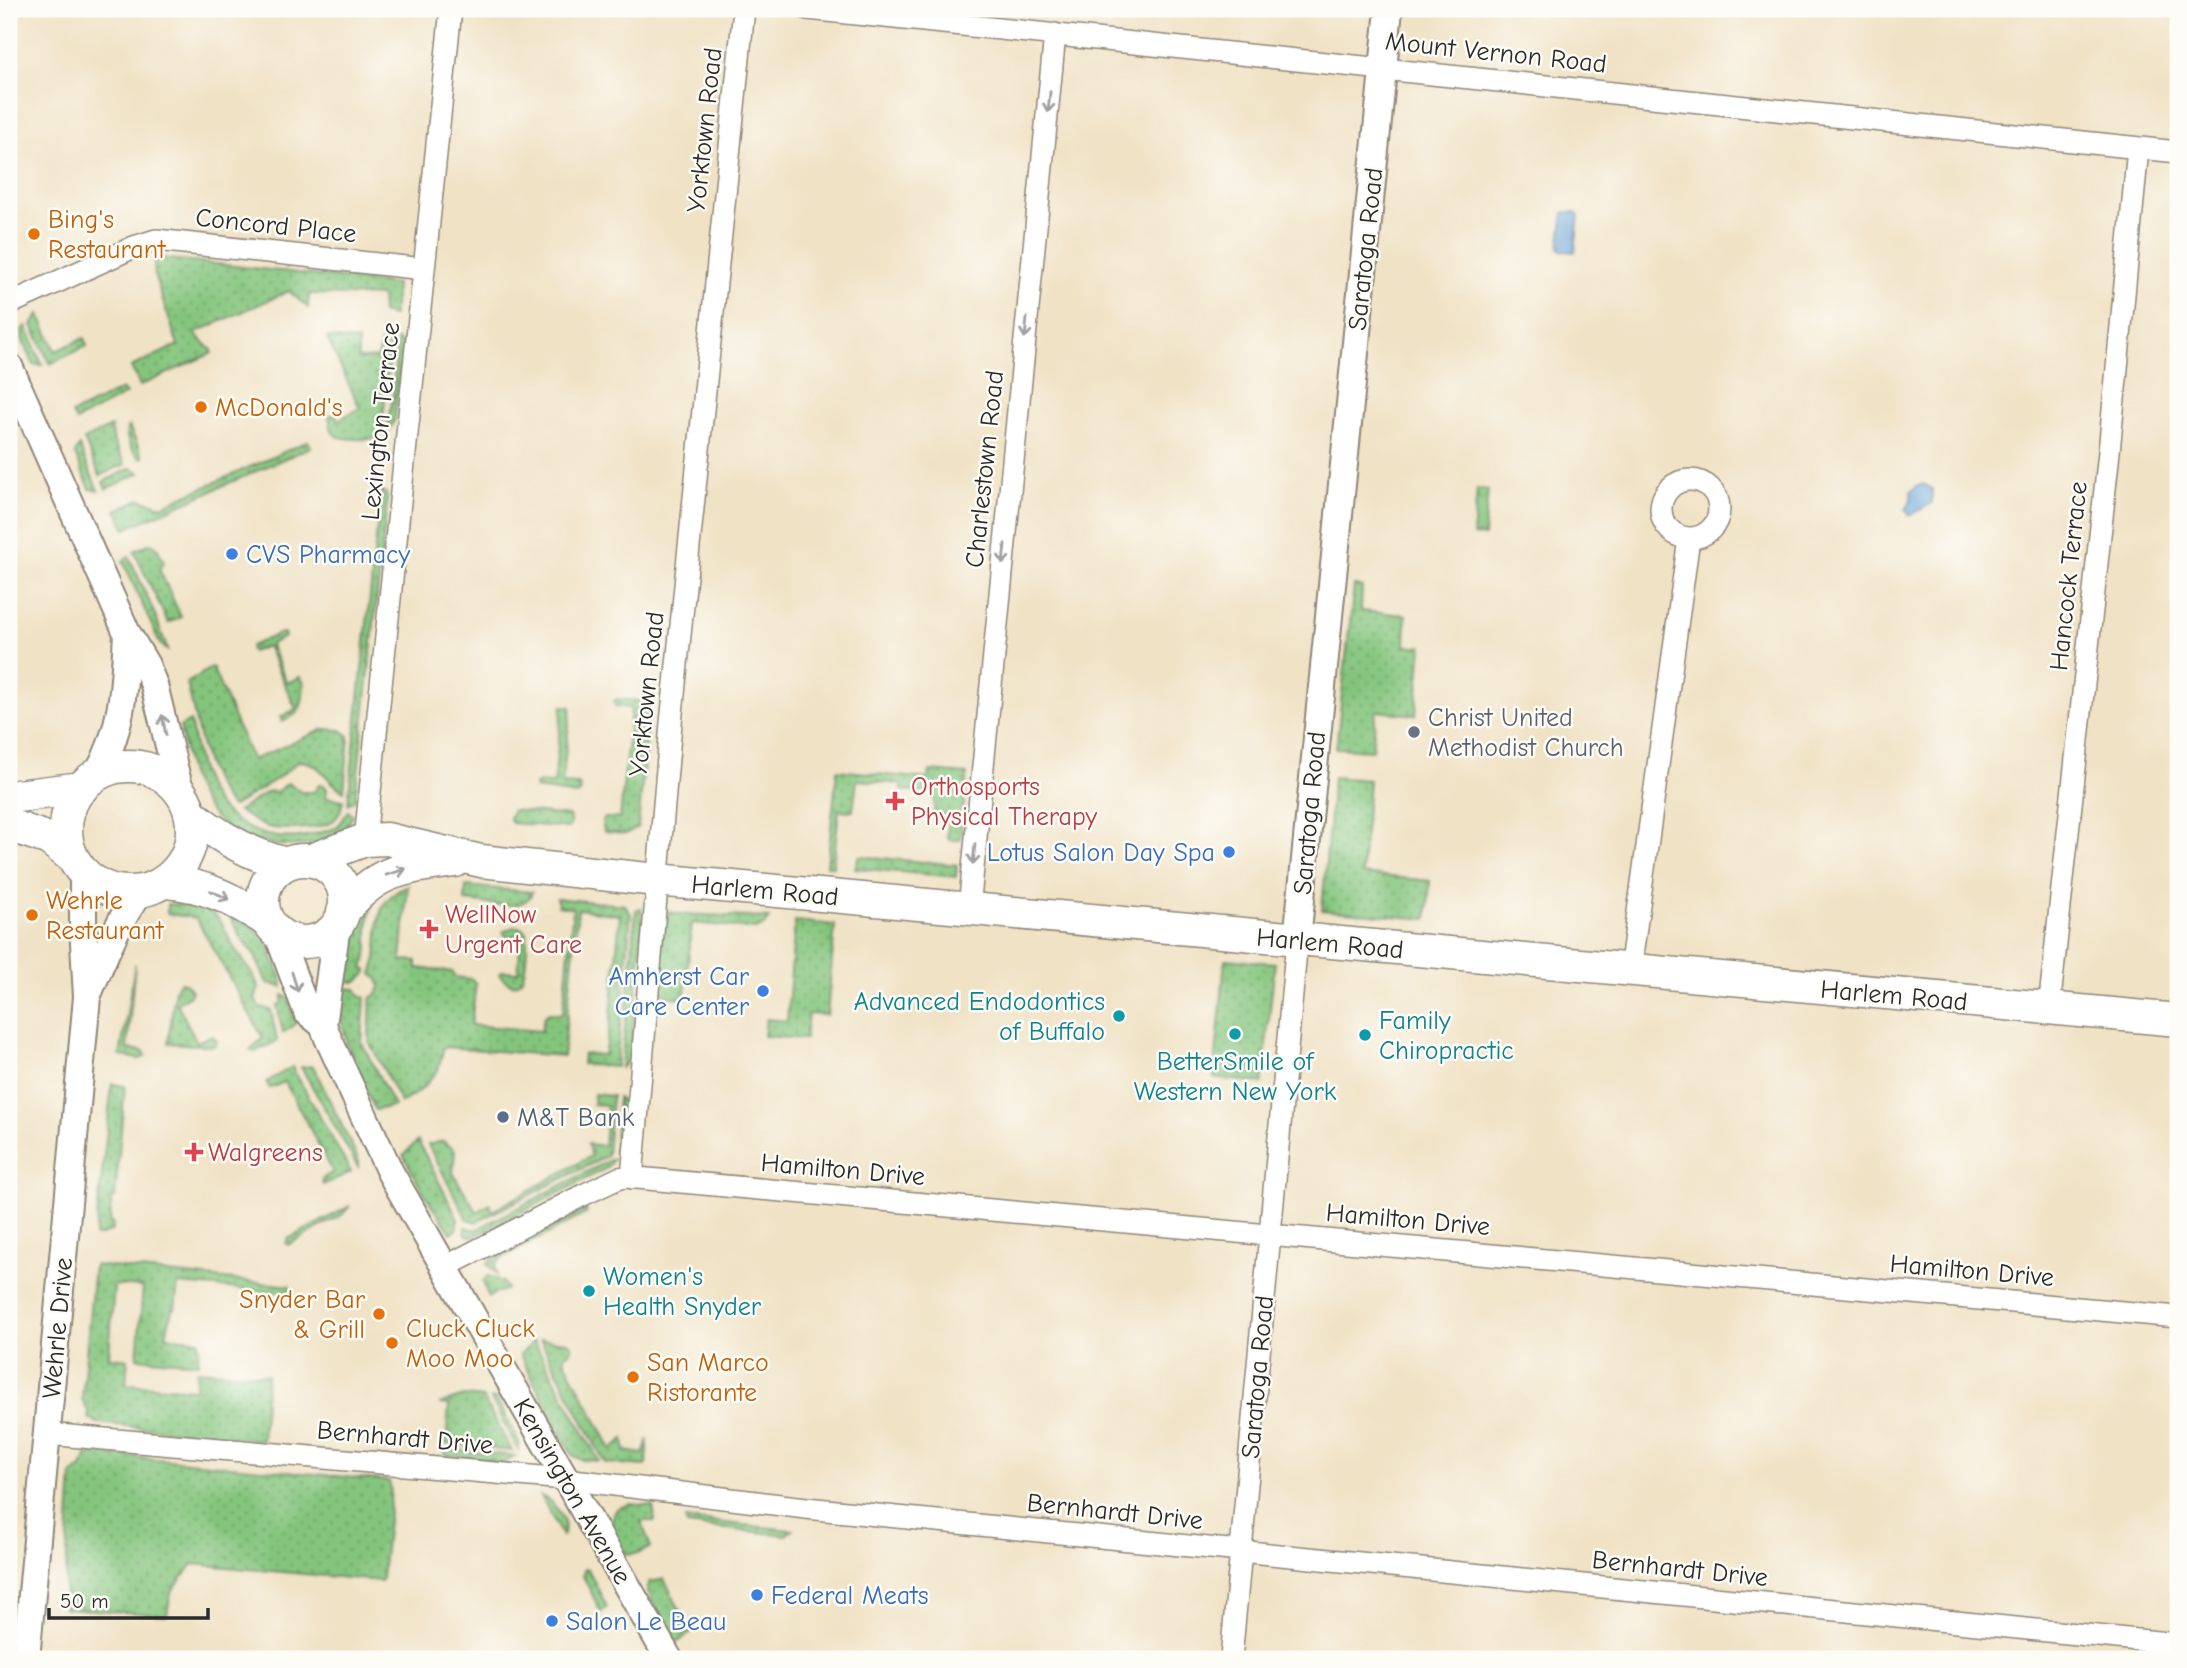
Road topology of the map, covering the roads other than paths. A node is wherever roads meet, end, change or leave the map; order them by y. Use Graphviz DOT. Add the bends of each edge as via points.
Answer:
graph roads {
  1 [pos="451,9"];
  2 [pos="744,9"];
  3 [pos="808,9"];
  4 [pos="1389,9"];
  5 [pos="1055,34"];
  6 [pos="1383,68"];
  7 [pos="2138,148"];
  8 [pos="2178,152"];
  9 [pos="425,269"];
  10 [pos="9,304"];
  11 [pos="9,366"];
  12 [pos="1689,538"];
  13 [pos="127,633"];
  14 [pos="89,781"];
  15 [pos="9,797"];
  16 [pos="185,803"];
  17 [pos="9,824"];
  18 [pos="365,840"];
  19 [pos="481,861"];
  20 [pos="298,862"];
  21 [pos="77,865"];
  22 [pos="657,880"];
  23 [pos="153,887"];
  24 [pos="969,909"];
  25 [pos="340,918"];
  26 [pos="273,927"];
  27 [pos="1297,940"];
  28 [pos="1630,971"];
  29 [pos="87,996"];
  30 [pos="2049,1009"];
  31 [pos="2178,1020"];
  32 [pos="323,1026"];
  33 [pos="632,1178"];
  34 [pos="1271,1234"];
  35 [pos="445,1267"];
  36 [pos="2178,1317"];
  37 [pos="47,1434"];
  38 [pos="565,1479"];
  39 [pos="1240,1552"];
  40 [pos="2178,1644"];
  41 [pos="26,1659"];
  42 [pos="669,1659"];
  43 [pos="1231,1659"];
  1 -- 9 [label="street, Lexington Terrace"];
  2 -- 22 [label="street, Yorktown Road"];
  3 -- 5 [label="street, Mount Vernon Road"];
  4 -- 6 [label="street, Saratoga Road"];
  5 -- 6 [label="street, Mount Vernon Road"];
  5 -- 24 [label="street, Charlestown Road, one-way"];
  6 -- 7 [label="street, Mount Vernon Road"];
  6 -- 27 [label="street, Saratoga Road"];
  7 -- 8 [label="street, Mount Vernon Road"];
  7 -- 30 [label="street, Hancock Terrace"];
  9 -- 10 [label="street, Concord Place" via="156,240"];
  9 -- 18 [label="street, Lexington Terrace"];
  11 -- 13 [label="street"];
  12 -- 28 [label="street"];
  13 -- 14 [label="street" via="118,725 110,751"];
  16 -- 13 [label="street, one-way" via="154,685"];
  14 -- 15 [label="main road"];
  14 -- 16 [label="main road" via="114,768 142,768 167,778"];
  14 -- 21 [label="main road" via="66,820"];
  16 -- 20 [label="main road" via="225,840 254,854"];
  16 -- 23 [label="main road" via="192,839 188,852 183,863"];
  17 -- 21 [label="main road" via="49,839"];
  18 -- 19 [label="main road, Harlem Road" via="400,841"];
  18 -- 20 [label="main road, Harlem Road"];
  19 -- 22 [label="main road, Harlem Road"];
  25 -- 19 [label="main road, Harlem Road, one-way" via="355,896 393,872"];
  20 -- 25 [label="main road" via="324,865 335,874 345,899"];
  20 -- 26 [label="main road" via="275,872 267,883 264,909"];
  21 -- 23 [label="main road" via="109,890"];
  21 -- 29 [label="street, Wehrle Drive"];
  22 -- 24 [label="main road, Harlem Road"];
  22 -- 33 [label="street, Yorktown Road"];
  23 -- 26 [label="main road, one-way" via="191,884 216,892"];
  23 -- 29 [label="street, Wehrle Drive" via="127,910"];
  24 -- 27 [label="main road, Harlem Road"];
  25 -- 26 [label="main road" via="327,934 302,942"];
  25 -- 32 [label="street"];
  26 -- 32 [label="street, Kensington Avenue, one-way" via="307,1012"];
  27 -- 28 [label="main road, Harlem Road"];
  27 -- 34 [label="street, Saratoga Road"];
  28 -- 30 [label="main road, Harlem Road"];
  29 -- 37 [label="street, Wehrle Drive"];
  30 -- 31 [label="main road, Harlem Road"];
  32 -- 35 [label="street, Kensington Avenue" via="390,1172"];
  33 -- 34 [label="street, Hamilton Drive"];
  33 -- 35 [label="street" via="618,1178"];
  34 -- 36 [label="street, Hamilton Drive"];
  34 -- 39 [label="street, Saratoga Road"];
  35 -- 38 [label="street, Kensington Avenue"];
  37 -- 38 [label="street, Bernhardt Drive"];
  37 -- 41 [label="street, Wehrle Drive"];
  38 -- 39 [label="street, Bernhardt Drive"];
  38 -- 42 [label="street, Kensington Avenue"];
  39 -- 40 [label="street, Bernhardt Drive"];
  39 -- 43 [label="street, Saratoga Road"];
}
